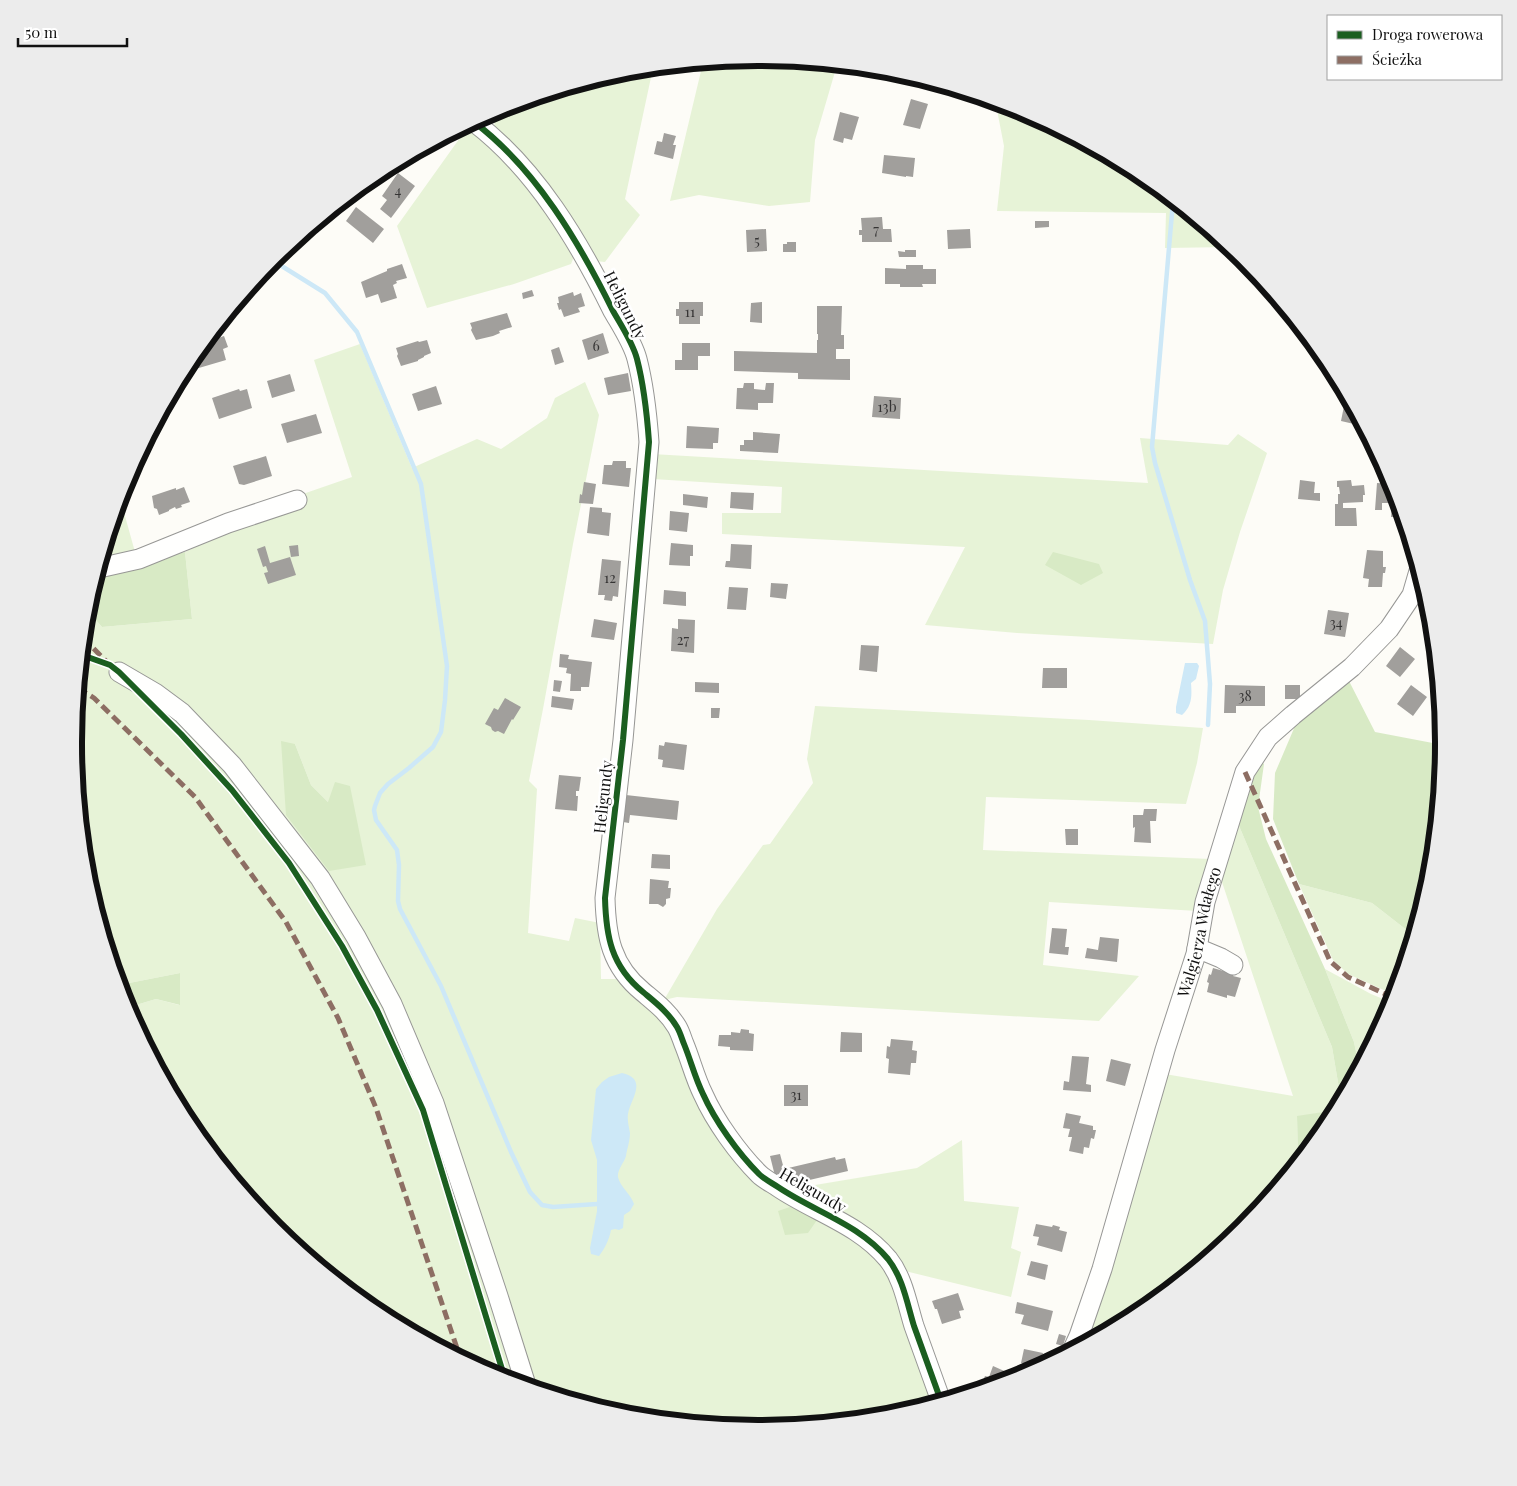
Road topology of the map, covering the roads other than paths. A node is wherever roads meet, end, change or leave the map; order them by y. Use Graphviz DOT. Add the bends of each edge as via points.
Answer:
graph roads {
  1 [pos="480,127"];
  2 [pos="297,500"];
  3 [pos="105,567"];
  4 [pos="1415,583"];
  5 [pos="119,672"];
  6 [pos="1197,948"];
  7 [pos="1233,965"];
  8 [pos="1077,1340"];
  9 [pos="524,1377"];
  10 [pos="939,1395"];
  1 -- 10 [label="street, Heligundy" via="530,176 580,250 636,357 647,410 649,442 623,740 605,898 608,934 616,960 628,977 664,1010 678,1028 703,1094 729,1138 760,1175 792,1197 855,1230 873,1243 889,1261 906,1297"];
  2 -- 3 [label="street" via="228,523 139,559"];
  4 -- 6 [label="street, Walgierza Wdałego" via="1412,594 1389,630 1352,668 1268,737 1245,772 1205,902"];
  5 -- 9 [label="street" via="182,713 232,765 320,878 356,937 392,1004 434,1103"];
  6 -- 7 [label="street"];
  6 -- 8 [label="street, Walgierza Wdałego" via="1164,1050 1102,1269"];
}
